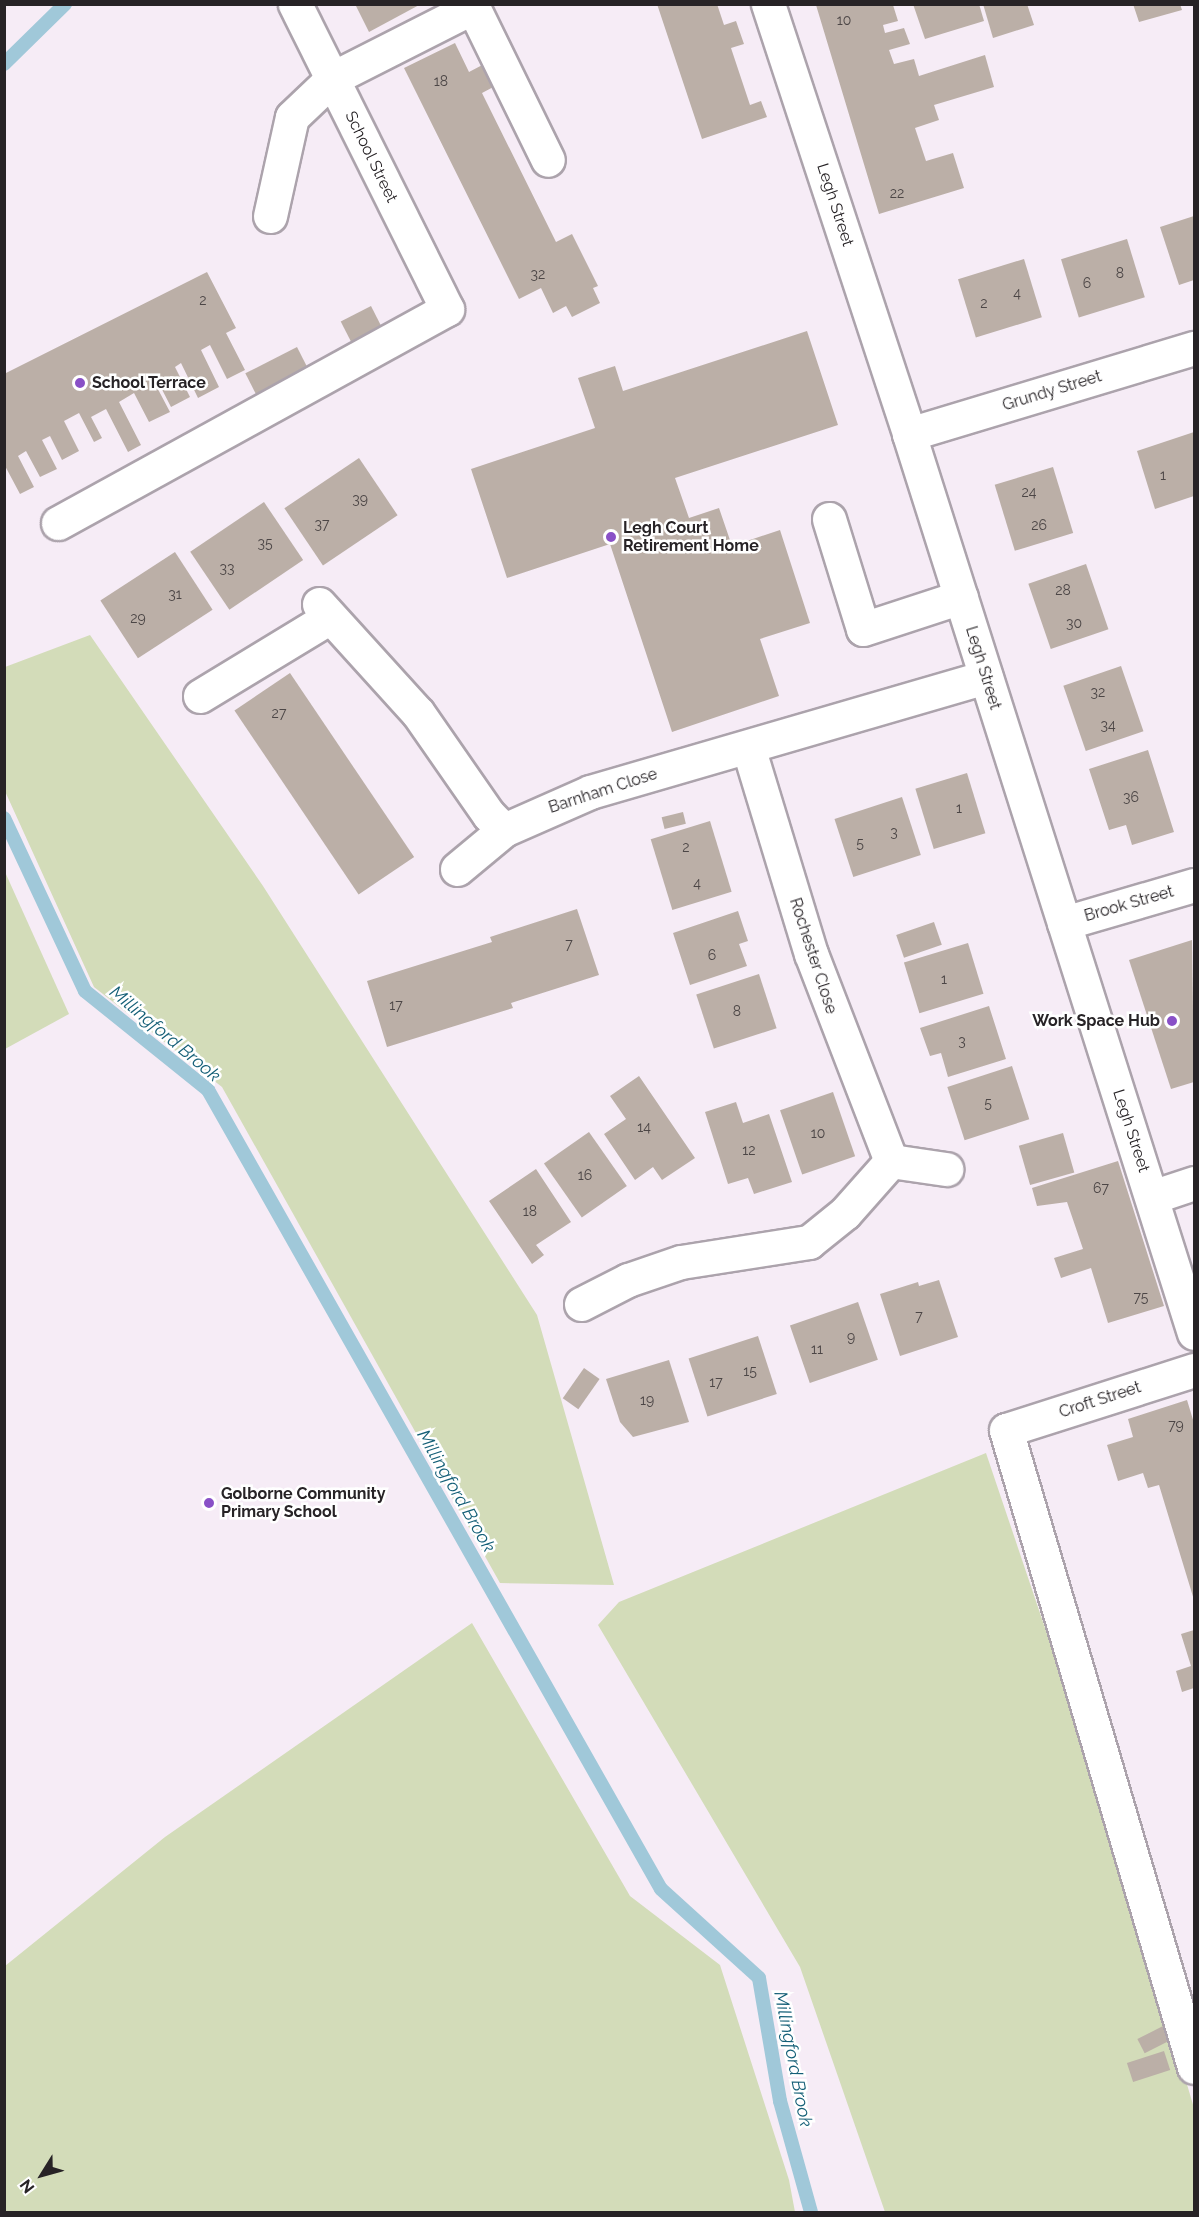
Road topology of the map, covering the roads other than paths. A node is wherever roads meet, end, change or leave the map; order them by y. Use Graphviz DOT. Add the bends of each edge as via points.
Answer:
graph roads {
  1 [pos="295,4"];
  2 [pos="768,4"];
  3 [pos="473,6"];
  4 [pos="333,78"];
  5 [pos="548,160"];
  6 [pos="270,216"];
  7 [pos="1194,348"];
  8 [pos="909,434"];
  9 [pos="829,519"];
  10 [pos="58,523"];
  11 [pos="961,597"];
  12 [pos="986,677"];
  13 [pos="200,696"];
  14 [pos="748,747"];
  15 [pos="504,830"];
  16 [pos="457,869"];
  17 [pos="1194,885"];
  18 [pos="1064,923"];
  19 [pos="891,1161"];
  20 [pos="946,1169"];
  21 [pos="1194,1183"];
  22 [pos="1152,1197"];
  23 [pos="581,1304"];
  24 [pos="1194,1333"];
  25 [pos="1194,1370"];
  26 [pos="1187,2010"];
  27 [pos="1194,2067"];
  1 -- 4 [label="street, School Street"];
  2 -- 8 [label="street, Legh Street"];
  3 -- 4 [label="street"];
  3 -- 5 [label="street"];
  4 -- 6 [label="street" via="292,117"];
  4 -- 10 [label="street, School Street" via="447,309"];
  7 -- 8 [label="street, Grundy Street"];
  8 -- 11 [label="street, Legh Street"];
  9 -- 11 [label="street" via="863,629"];
  11 -- 12 [label="street, Legh Street"];
  12 -- 14 [label="street, Barnham Close"];
  12 -- 18 [label="street, Legh Street"];
  13 -- 15 [label="street" via="324,611 418,713 489,815"];
  14 -- 15 [label="street, Barnham Close" via="590,792"];
  14 -- 19 [label="street, Rochester Close" via="811,954"];
  15 -- 16 [label="street, Barnham Close"];
  17 -- 18 [label="street, Brook Street"];
  18 -- 22 [label="street, Legh Street"];
  19 -- 20 [label="street"];
  19 -- 23 [label="street" via="845,1213 809,1242 732,1252 655,1270"];
  21 -- 22 [label="street"];
  22 -- 24 [label="street, Legh Street"];
  25 -- 26 [label="street, Croft Street" via="1006,1430"];
  26 -- 27 [label="street"];
}
